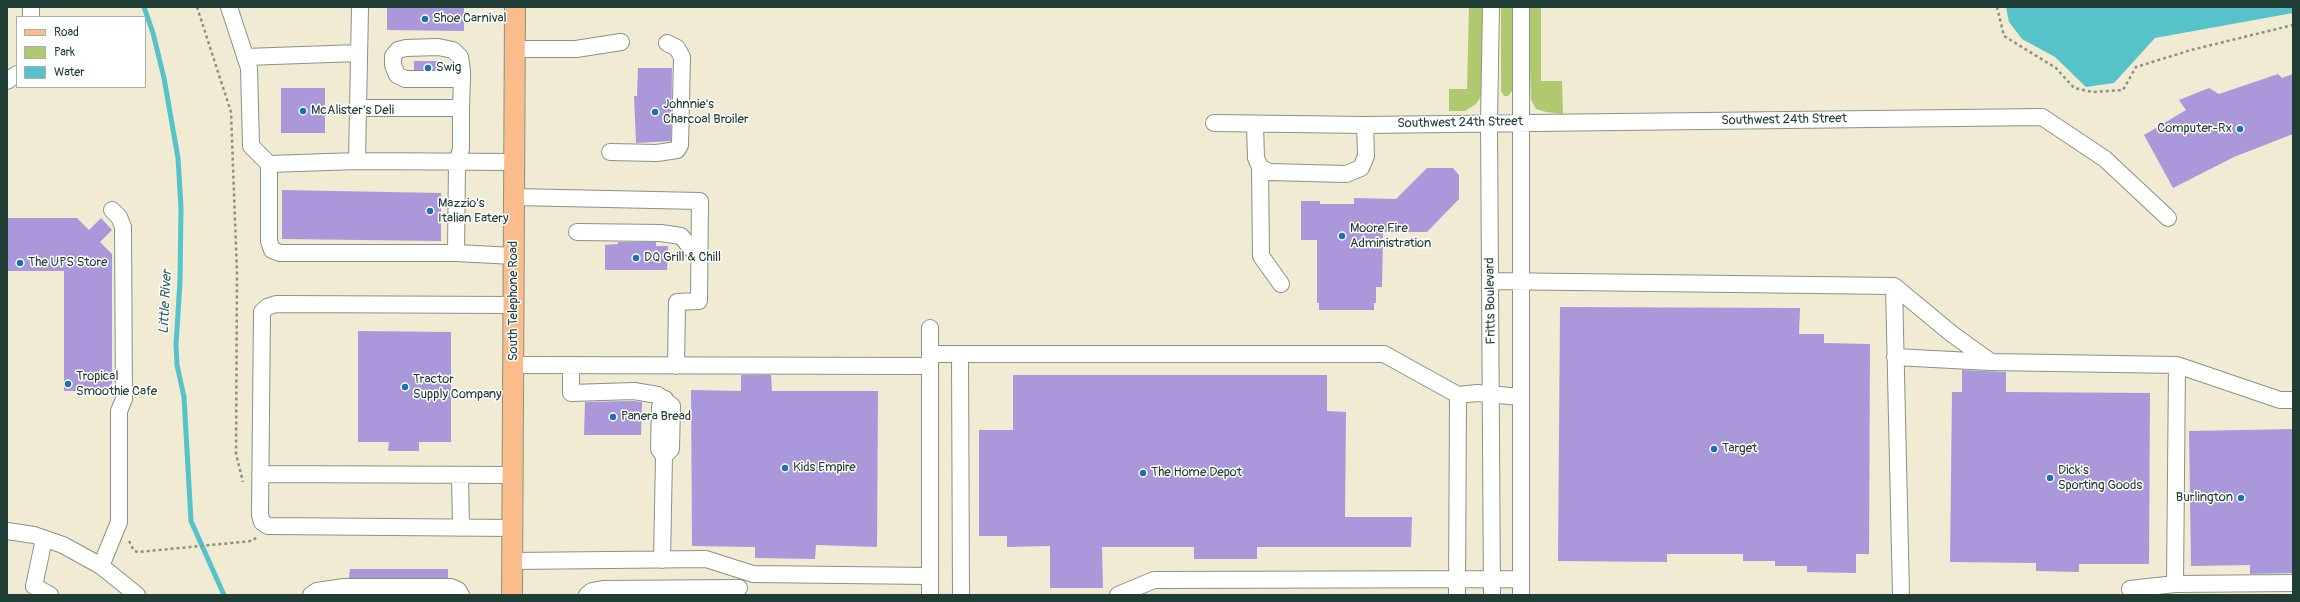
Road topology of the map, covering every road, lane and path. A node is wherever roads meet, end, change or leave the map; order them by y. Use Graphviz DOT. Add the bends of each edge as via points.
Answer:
graph roads {
  1 [pos="197,7"];
  2 [pos="229,7"];
  3 [pos="360,7"];
  4 [pos="515,7"];
  5 [pos="1492,7"];
  6 [pos="1521,7"];
  7 [pos="1997,7"];
  8 [pos="2293,25"];
  9 [pos="621,42"];
  10 [pos="667,43"];
  11 [pos="514,49"];
  12 [pos="359,53"];
  13 [pos="245,57"];
  14 [pos="16,75"];
  15 [pos="462,79"];
  16 [pos="7,81"];
  17 [pos="358,108"];
  18 [pos="461,108"];
  19 [pos="1489,122"];
  20 [pos="1214,123"];
  21 [pos="1521,123"];
  22 [pos="1255,124"];
  23 [pos="1365,125"];
  24 [pos="610,152"];
  25 [pos="357,161"];
  26 [pos="457,162"];
  27 [pos="514,162"];
  28 [pos="269,164"];
  29 [pos="1260,167"];
  30 [pos="514,197"];
  31 [pos="112,210"];
  32 [pos="2168,218"];
  33 [pos="577,232"];
  34 [pos="456,253"];
  35 [pos="514,256"];
  36 [pos="700,259"];
  37 [pos="1491,281"];
  38 [pos="1520,283"];
  39 [pos="1281,284"];
  40 [pos="1894,286"];
  41 [pos="514,305"];
  42 [pos="930,328"];
  43 [pos="960,354"];
  44 [pos="1896,357"];
  45 [pos="930,360"];
  46 [pos="1991,362"];
  47 [pos="514,365"];
  48 [pos="571,365"];
  49 [pos="2177,365"];
  50 [pos="676,366"];
  51 [pos="1492,394"];
  52 [pos="1458,395"];
  53 [pos="1521,397"];
  54 [pos="2293,400"];
  55 [pos="260,474"];
  56 [pos="460,475"];
  57 [pos="513,476"];
  58 [pos="245,487"];
  59 [pos="461,528"];
  60 [pos="513,528"];
  61 [pos="7,531"];
  62 [pos="115,532"];
  63 [pos="256,532"];
  64 [pos="44,539"];
  65 [pos="512,560"];
  66 [pos="662,560"];
  67 [pos="101,566"];
  68 [pos="930,576"];
  69 [pos="1492,579"];
  70 [pos="2175,584"];
  71 [pos="2293,584"];
  72 [pos="1457,587"];
  73 [pos="1521,587"];
  74 [pos="739,588"];
  75 [pos="2130,589"];
  76 [pos="34,591"];
  77 [pos="316,594"];
  78 [pos="50,595"];
  79 [pos="137,595"];
  80 [pos="461,595"];
  81 [pos="512,595"];
  82 [pos="587,595"];
  83 [pos="930,595"];
  84 [pos="961,595"];
  85 [pos="1118,595"];
  86 [pos="1492,595"];
  87 [pos="1901,595"];
  1 -- 58 [label="path" via="231,112 237,267 236,454"];
  2 -- 13 [label="street"];
  3 -- 12 [label="street"];
  4 -- 11 [label="main road, South Telephone Road"];
  5 -- 19 [label="street, Fritts Boulevard"];
  6 -- 21 [label="street"];
  7 -- 8 [label="path" via="2004,36 2056,68 2074,88 2093,92 2123,90 2136,67 2198,48"];
  9 -- 11 [label="street" via="576,49"];
  10 -- 24 [label="street" via="677,48 682,58 680,145 677,150 657,153"];
  11 -- 27 [label="main road, South Telephone Road"];
  12 -- 13 [label="street"];
  12 -- 17 [label="street"];
  13 -- 28 [label="street" via="249,68 251,146"];
  14 -- 16 [label="street"];
  15 -- 15 [label="street" via="460,57 453,50 406,48 398,50 393,56 397,75 405,79"];
  15 -- 18 [label="street"];
  17 -- 18 [label="street"];
  17 -- 25 [label="street"];
  18 -- 26 [label="street" via="461,149"];
  19 -- 21 [label="street, Southwest 24th Street"];
  19 -- 23 [label="street, Southwest 24th Street"];
  19 -- 37 [label="street, Fritts Boulevard"];
  20 -- 22 [label="street, Southwest 24th Street"];
  21 -- 32 [label="street, Southwest 24th Street" via="2042,118 2105,159"];
  21 -- 38 [label="street"];
  22 -- 23 [label="street, Southwest 24th Street"];
  22 -- 29 [label="street" via="1256,158"];
  23 -- 29 [label="street" via="1366,156 1360,168 1346,174 1269,172"];
  25 -- 26 [label="street"];
  25 -- 28 [label="street"];
  26 -- 27 [label="street"];
  26 -- 34 [label="street"];
  27 -- 30 [label="main road, South Telephone Road"];
  28 -- 34 [label="street" via="269,241 272,250 280,253"];
  29 -- 39 [label="street" via="1261,256"];
  30 -- 35 [label="main road, South Telephone Road"];
  30 -- 36 [label="street" via="700,202"];
  31 -- 62 [label="street" via="119,216 123,227 124,399 119,411 120,512"];
  33 -- 36 [label="street" via="681,236"];
  34 -- 35 [label="street"];
  35 -- 41 [label="main road, South Telephone Road"];
  36 -- 50 [label="street" via="699,301 677,302"];
  37 -- 38 [label="street"];
  37 -- 51 [label="street, Fritts Boulevard"];
  38 -- 40 [label="street"];
  38 -- 53 [label="street"];
  40 -- 44 [label="street"];
  40 -- 46 [label="street" via="1952,334"];
  41 -- 47 [label="main road, South Telephone Road"];
  41 -- 55 [label="street" via="276,304 267,307 262,312"];
  42 -- 45 [label="street"];
  43 -- 45 [label="street"];
  43 -- 52 [label="street" via="1384,354"];
  43 -- 84 [label="street"];
  44 -- 46 [label="street"];
  44 -- 87 [label="street"];
  45 -- 50 [label="street"];
  45 -- 68 [label="street"];
  46 -- 49 [label="street"];
  47 -- 48 [label="street"];
  47 -- 57 [label="main road, South Telephone Road"];
  48 -- 50 [label="street"];
  48 -- 66 [label="street" via="571,393 634,391 658,395 672,406 671,449 664,456"];
  49 -- 54 [label="street" via="2280,400"];
  49 -- 70 [label="street"];
  51 -- 52 [label="street"];
  51 -- 53 [label="street"];
  51 -- 69 [label="street, Fritts Boulevard"];
  52 -- 72 [label="street"];
  53 -- 73 [label="street"];
  55 -- 56 [label="street"];
  55 -- 59 [label="street" via="260,515 262,522 268,526"];
  56 -- 57 [label="street"];
  56 -- 59 [label="street"];
  57 -- 60 [label="main road, South Telephone Road"];
  59 -- 60 [label="street"];
  60 -- 65 [label="main road, South Telephone Road"];
  61 -- 64 [label="street"];
  62 -- 63 [label="path" via="129,541 134,551 252,541 257,538"];
  62 -- 67 [label="street"];
  64 -- 67 [label="street" via="63,545"];
  64 -- 76 [label="street"];
  65 -- 66 [label="street"];
  65 -- 81 [label="main road, South Telephone Road"];
  66 -- 68 [label="street" via="706,559 752,574"];
  67 -- 79 [label="street"];
  68 -- 83 [label="street"];
  69 -- 72 [label="street"];
  69 -- 73 [label="street"];
  69 -- 86 [label="street, Fritts Boulevard"];
  70 -- 71 [label="street"];
  70 -- 75 [label="street"];
  72 -- 85 [label="street" via="1154,580"];
  74 -- 82 [label="street" via="603,589"];
  76 -- 78 [label="street"];
  77 -- 80 [label="street" via="344,587 450,587 458,590"];
}
